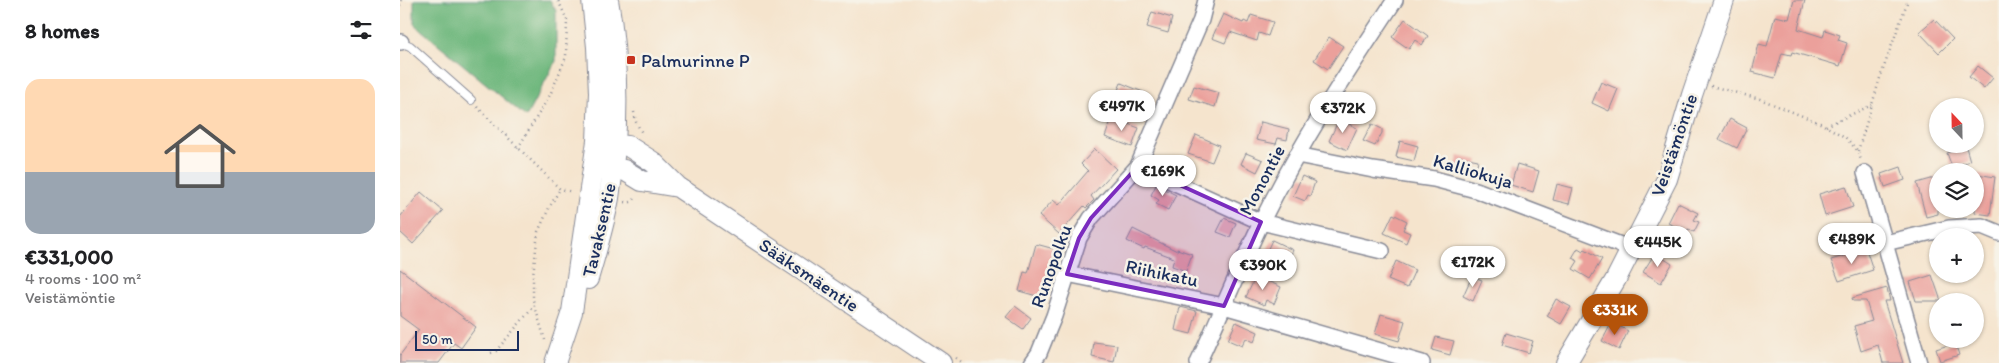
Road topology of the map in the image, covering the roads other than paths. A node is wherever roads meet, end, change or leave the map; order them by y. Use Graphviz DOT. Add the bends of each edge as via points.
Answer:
graph roads {
  1 [pos="592,0"];
  2 [pos="608,0"];
  3 [pos="1206,0"];
  4 [pos="1395,0"];
  5 [pos="1724,0"];
  6 [pos="400,42"];
  7 [pos="471,100"];
  8 [pos="606,143"];
  9 [pos="1297,155"];
  10 [pos="604,165"];
  11 [pos="1138,166"];
  12 [pos="1865,173"];
  13 [pos="678,187"];
  14 [pos="1261,222"];
  15 [pos="1999,233"];
  16 [pos="1885,244"];
  17 [pos="1631,250"];
  18 [pos="1382,252"];
  19 [pos="1067,274"];
  20 [pos="1224,306"];
  21 [pos="555,363"];
  22 [pos="941,363"];
  23 [pos="1032,363"];
  24 [pos="1198,363"];
  25 [pos="1422,363"];
  26 [pos="1566,363"];
  27 [pos="1919,363"];
  1 -- 8 [label="street"];
  2 -- 8 [label="street" via="614,49"];
  3 -- 11 [label="street, Runopolku" via="1201,20"];
  4 -- 9 [label="street, Monontie" via="1333,93"];
  5 -- 17 [label="street, Veistämöntie" via="1667,179"];
  6 -- 7 [label="lane" via="410,46"];
  8 -- 10 [label="street"];
  8 -- 13 [label="street, Sääksmäentie" via="628,146 653,162"];
  9 -- 14 [label="street, Monontie"];
  9 -- 17 [label="street, Kalliokuja" via="1434,179 1476,190"];
  10 -- 13 [label="street, Sääksmäentie" via="624,170 642,182"];
  10 -- 21 [label="street, Tavaksentie" via="572,312"];
  11 -- 14 [label="street"];
  11 -- 19 [label="street, Runopolku" via="1092,218 1079,238"];
  12 -- 16 [label="street"];
  13 -- 22 [label="street, Sääksmäentie"];
  14 -- 18 [label="street"];
  14 -- 20 [label="street, Monontie"];
  15 -- 16 [label="street" via="1982,226 1950,228"];
  16 -- 27 [label="street"];
  17 -- 26 [label="street, Veistämöntie"];
  19 -- 20 [label="street, Riihikatu"];
  19 -- 23 [label="street, Runopolku" via="1054,316"];
  20 -- 24 [label="street, Monontie"];
  20 -- 25 [label="street, Riihikatu"];
}
